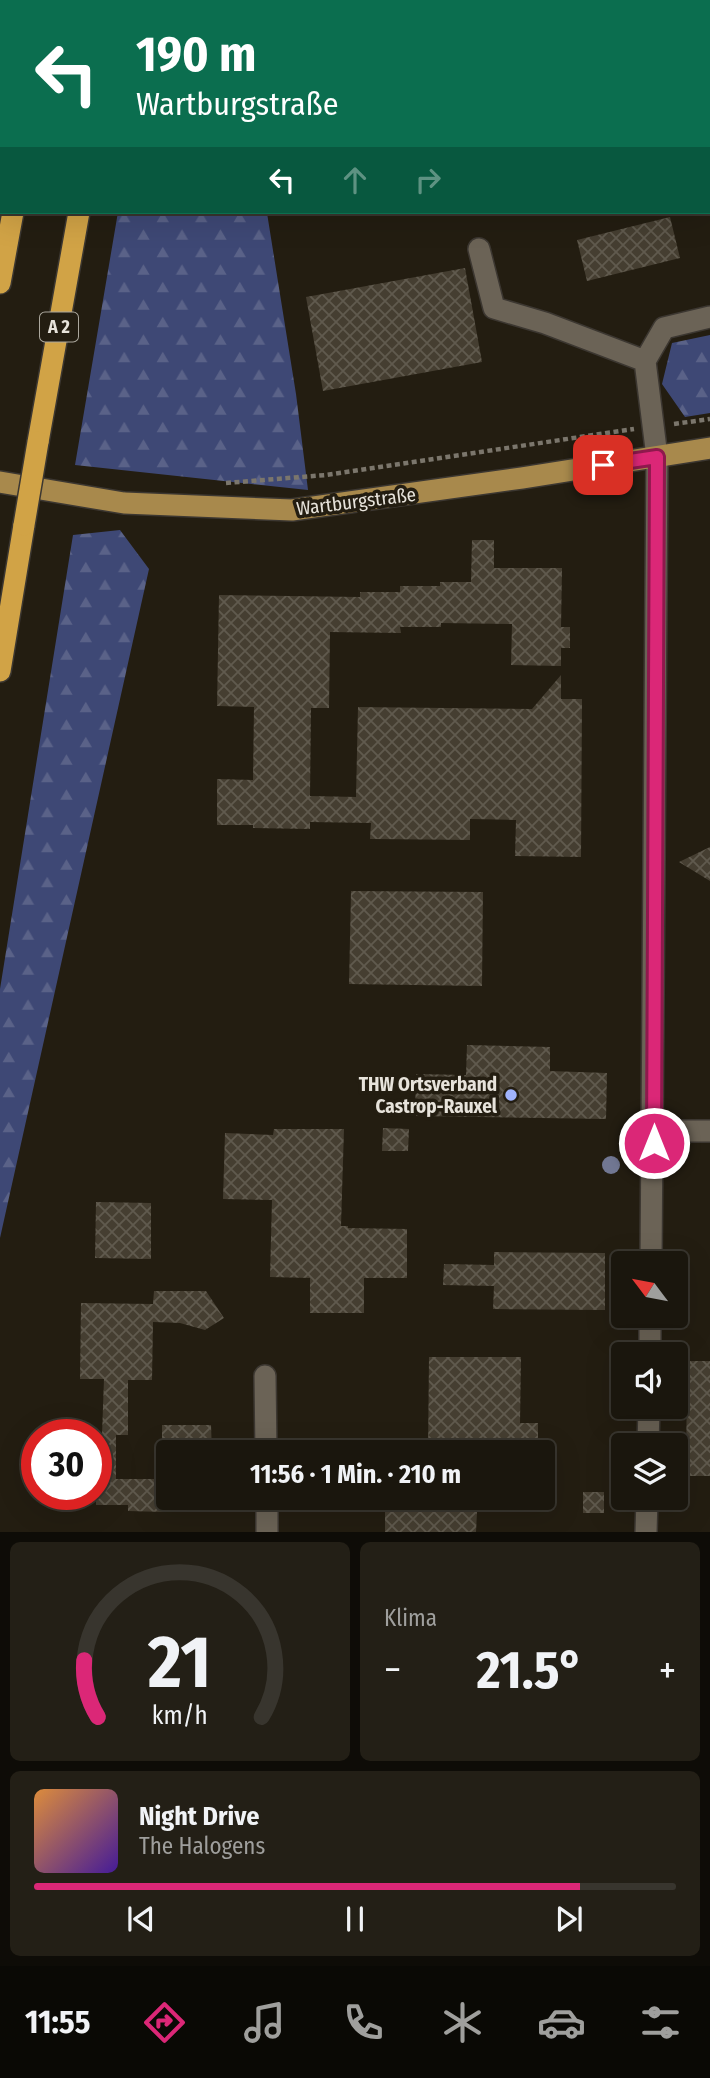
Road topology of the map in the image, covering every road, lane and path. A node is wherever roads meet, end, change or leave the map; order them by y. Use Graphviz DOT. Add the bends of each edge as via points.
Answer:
graph roads {
  1 [pos="13,214"];
  2 [pos="79,214"];
  3 [pos="479,249"];
  4 [pos="0,283"];
  5 [pos="710,317"];
  6 [pos="645,361"];
  7 [pos="710,419"];
  8 [pos="653,427"];
  9 [pos="710,448"];
  10 [pos="657,457"];
  11 [pos="0,482"];
  12 [pos="213,484"];
  13 [pos="0,671"];
  14 [pos="710,1130"];
  15 [pos="654,1131"];
  16 [pos="651,1251"];
  17 [pos="265,1376"];
  18 [pos="266,1440"];
  19 [pos="267,1510"];
  20 [pos="647,1510"];
  21 [pos="267,1532"];
  22 [pos="646,1532"];
  1 -- 4 [label="highway"];
  2 -- 13 [label="highway, A 2, bridge"];
  3 -- 6 [label="street" via="494,308"];
  5 -- 6 [label="street" via="664,328"];
  6 -- 8 [label="street"];
  7 -- 8 [label="path, Wartburgstraße"];
  8 -- 10 [label="street"];
  8 -- 12 [label="path, Wartburgstraße" via="326,475"];
  9 -- 10 [label="main road, Wartburgstraße"];
  10 -- 11 [label="main road, Wartburgstraße" via="292,510 124,503"];
  10 -- 15 [label="street"];
  14 -- 15 [label="street"];
  15 -- 16 [label="street"];
  17 -- 18 [label="street"];
  19 -- 21 [label="street"];
  20 -- 22 [label="street"];
}
